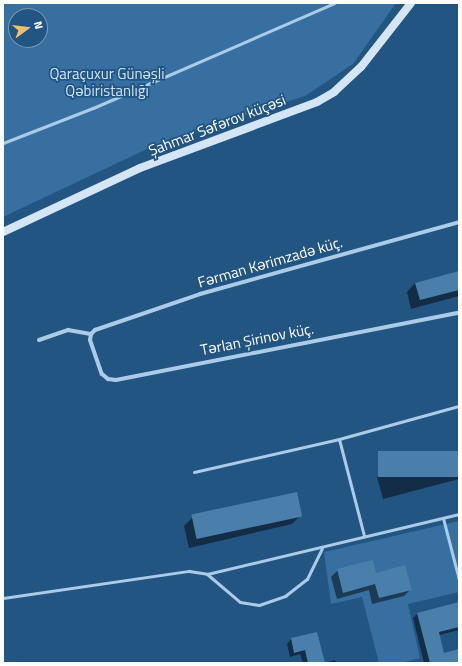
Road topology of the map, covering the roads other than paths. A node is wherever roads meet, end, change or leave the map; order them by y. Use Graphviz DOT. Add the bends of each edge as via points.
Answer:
graph roads {
  1 [pos="334,3"];
  2 [pos="411,3"];
  3 [pos="3,143"];
  4 [pos="459,222"];
  5 [pos="3,232"];
  6 [pos="459,313"];
  7 [pos="91,334"];
  8 [pos="39,340"];
  9 [pos="459,406"];
  10 [pos="339,439"];
  11 [pos="194,472"];
  12 [pos="459,514"];
  13 [pos="443,518"];
  14 [pos="364,536"];
  15 [pos="322,548"];
  16 [pos="207,574"];
  17 [pos="459,580"];
  18 [pos="3,598"];
  1 -- 3 [label="lane" via="240,46"];
  2 -- 5 [label="main road, Şahmar Səfərov küçəsi" via="362,67 334,92 317,102 140,168"];
  4 -- 7 [label="street, Fərman Kərimzadə küç." via="200,294 95,330"];
  6 -- 7 [label="street, Tərlan Şirinov küç." via="116,380 108,379 102,374 90,340"];
  7 -- 8 [label="street" via="68,330"];
  9 -- 10 [label="lane"];
  10 -- 11 [label="lane"];
  10 -- 14 [label="lane"];
  12 -- 13 [label="lane"];
  13 -- 14 [label="lane"];
  13 -- 17 [label="lane"];
  14 -- 15 [label="lane"];
  15 -- 16 [label="lane"];
  15 -- 16 [label="lane" via="307,579 285,596 259,605 240,602"];
  16 -- 18 [label="lane" via="189,571"];
}
